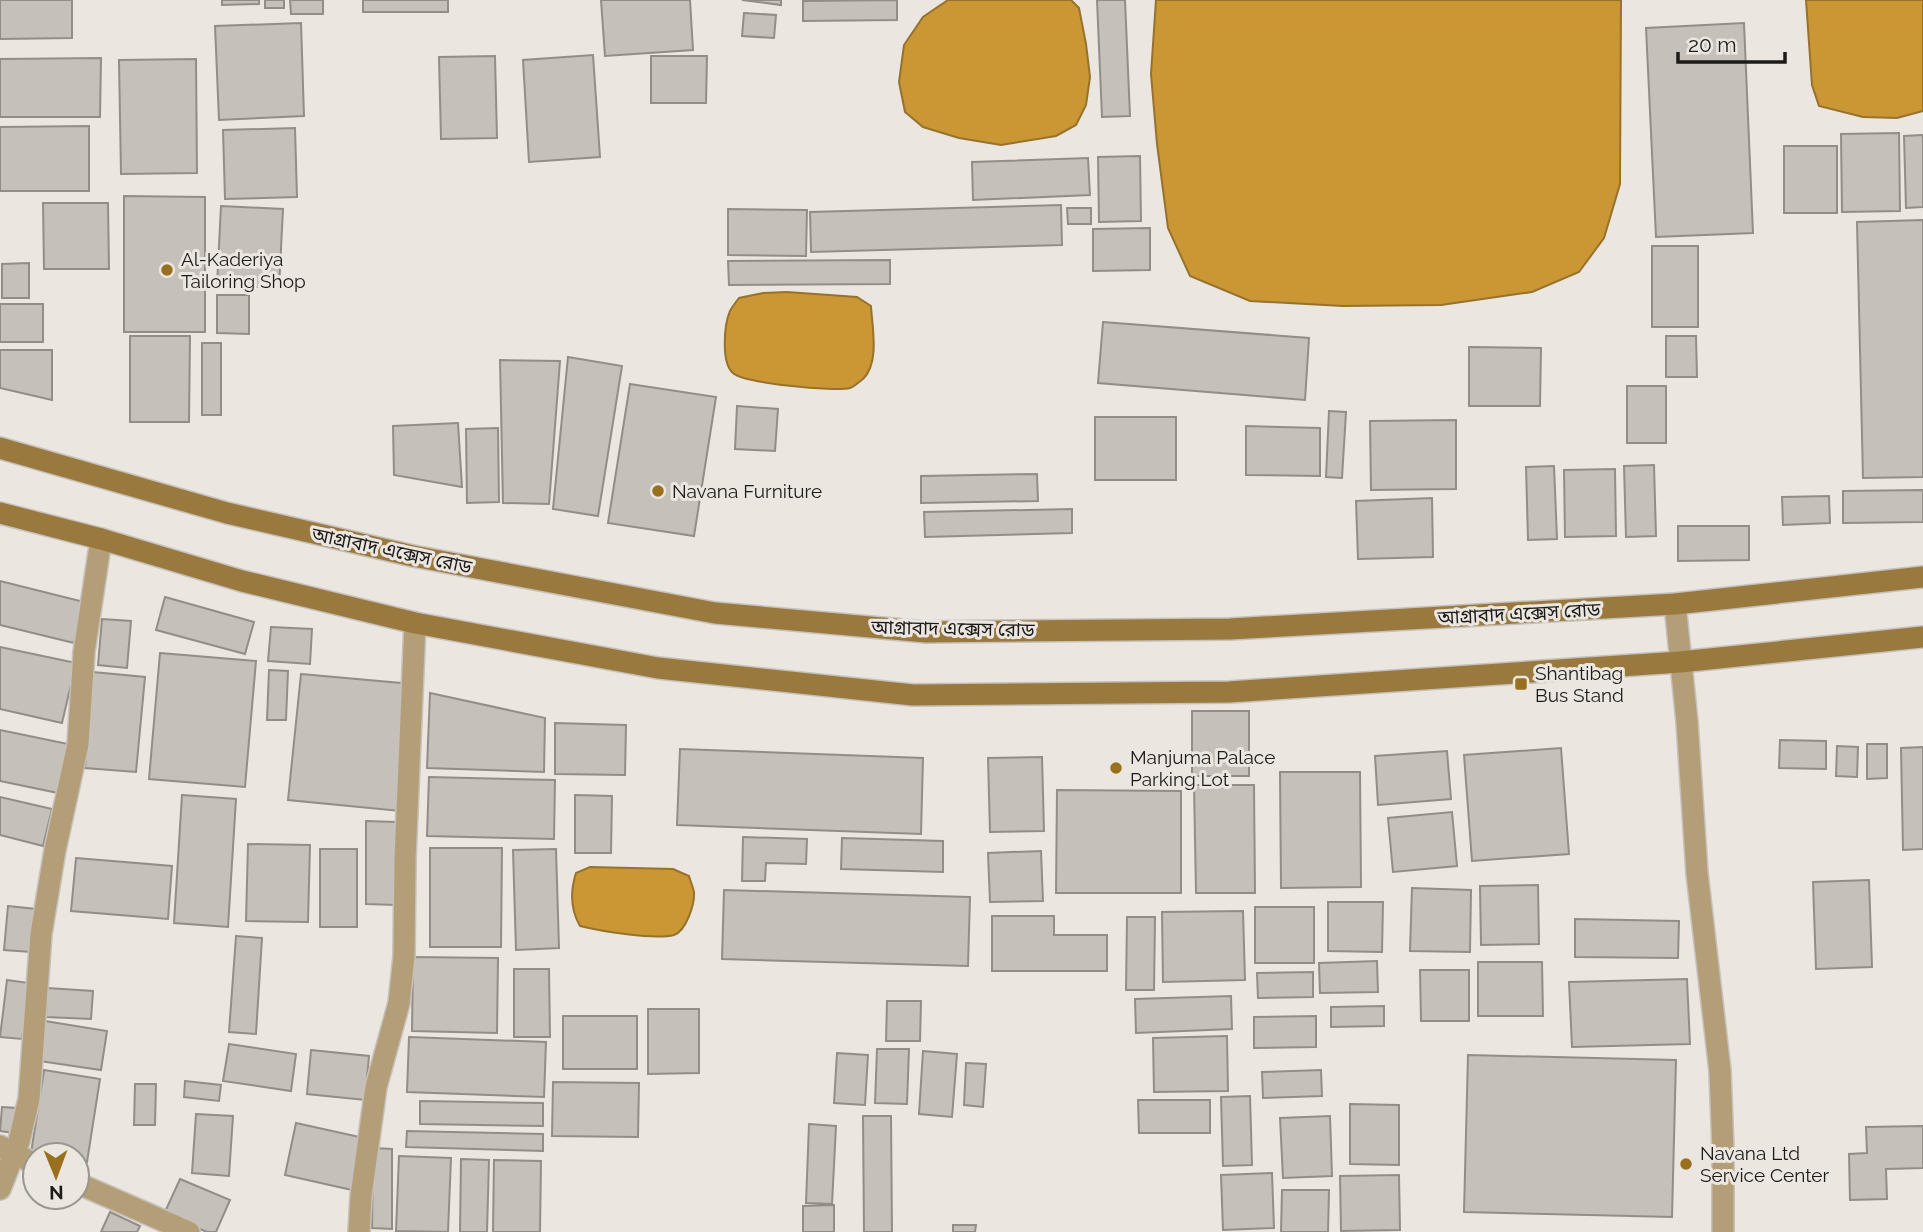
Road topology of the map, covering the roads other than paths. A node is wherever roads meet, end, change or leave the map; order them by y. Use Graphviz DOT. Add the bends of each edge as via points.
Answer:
graph roads {
  1 [pos="0,448"];
  2 [pos="0,513"];
  3 [pos="101,539"];
  4 [pos="1923,577"];
  5 [pos="1675,604"];
  6 [pos="415,622"];
  7 [pos="1923,638"];
  8 [pos="1680,662"];
  9 [pos="7,1150"];
  10 [pos="0,1189"];
  11 [pos="91,1189"];
  12 [pos="189,1232"];
  13 [pos="359,1232"];
  14 [pos="1723,1232"];
  1 -- 5 [label="main road, আগ্রাবাদ এক্সেস রোড" via="227,513 360,544 715,613 926,632 1230,629"];
  2 -- 3 [label="main road"];
  3 -- 6 [label="main road" via="242,581"];
  3 -- 9 [label="street" via="84,652 78,744 41,934 29,1099 19,1141"];
  4 -- 5 [label="main road, আগ্রাবাদ এক্সেস রোড"];
  5 -- 8 [label="street"];
  6 -- 8 [label="main road" via="658,668 914,695 1229,692"];
  6 -- 13 [label="street" via="404,956 398,1003 376,1087"];
  7 -- 8 [label="main road"];
  8 -- 14 [label="street" via="1697,873 1720,1071"];
  9 -- 10 [label="street"];
  11 -- 12 [label="street"];
}
